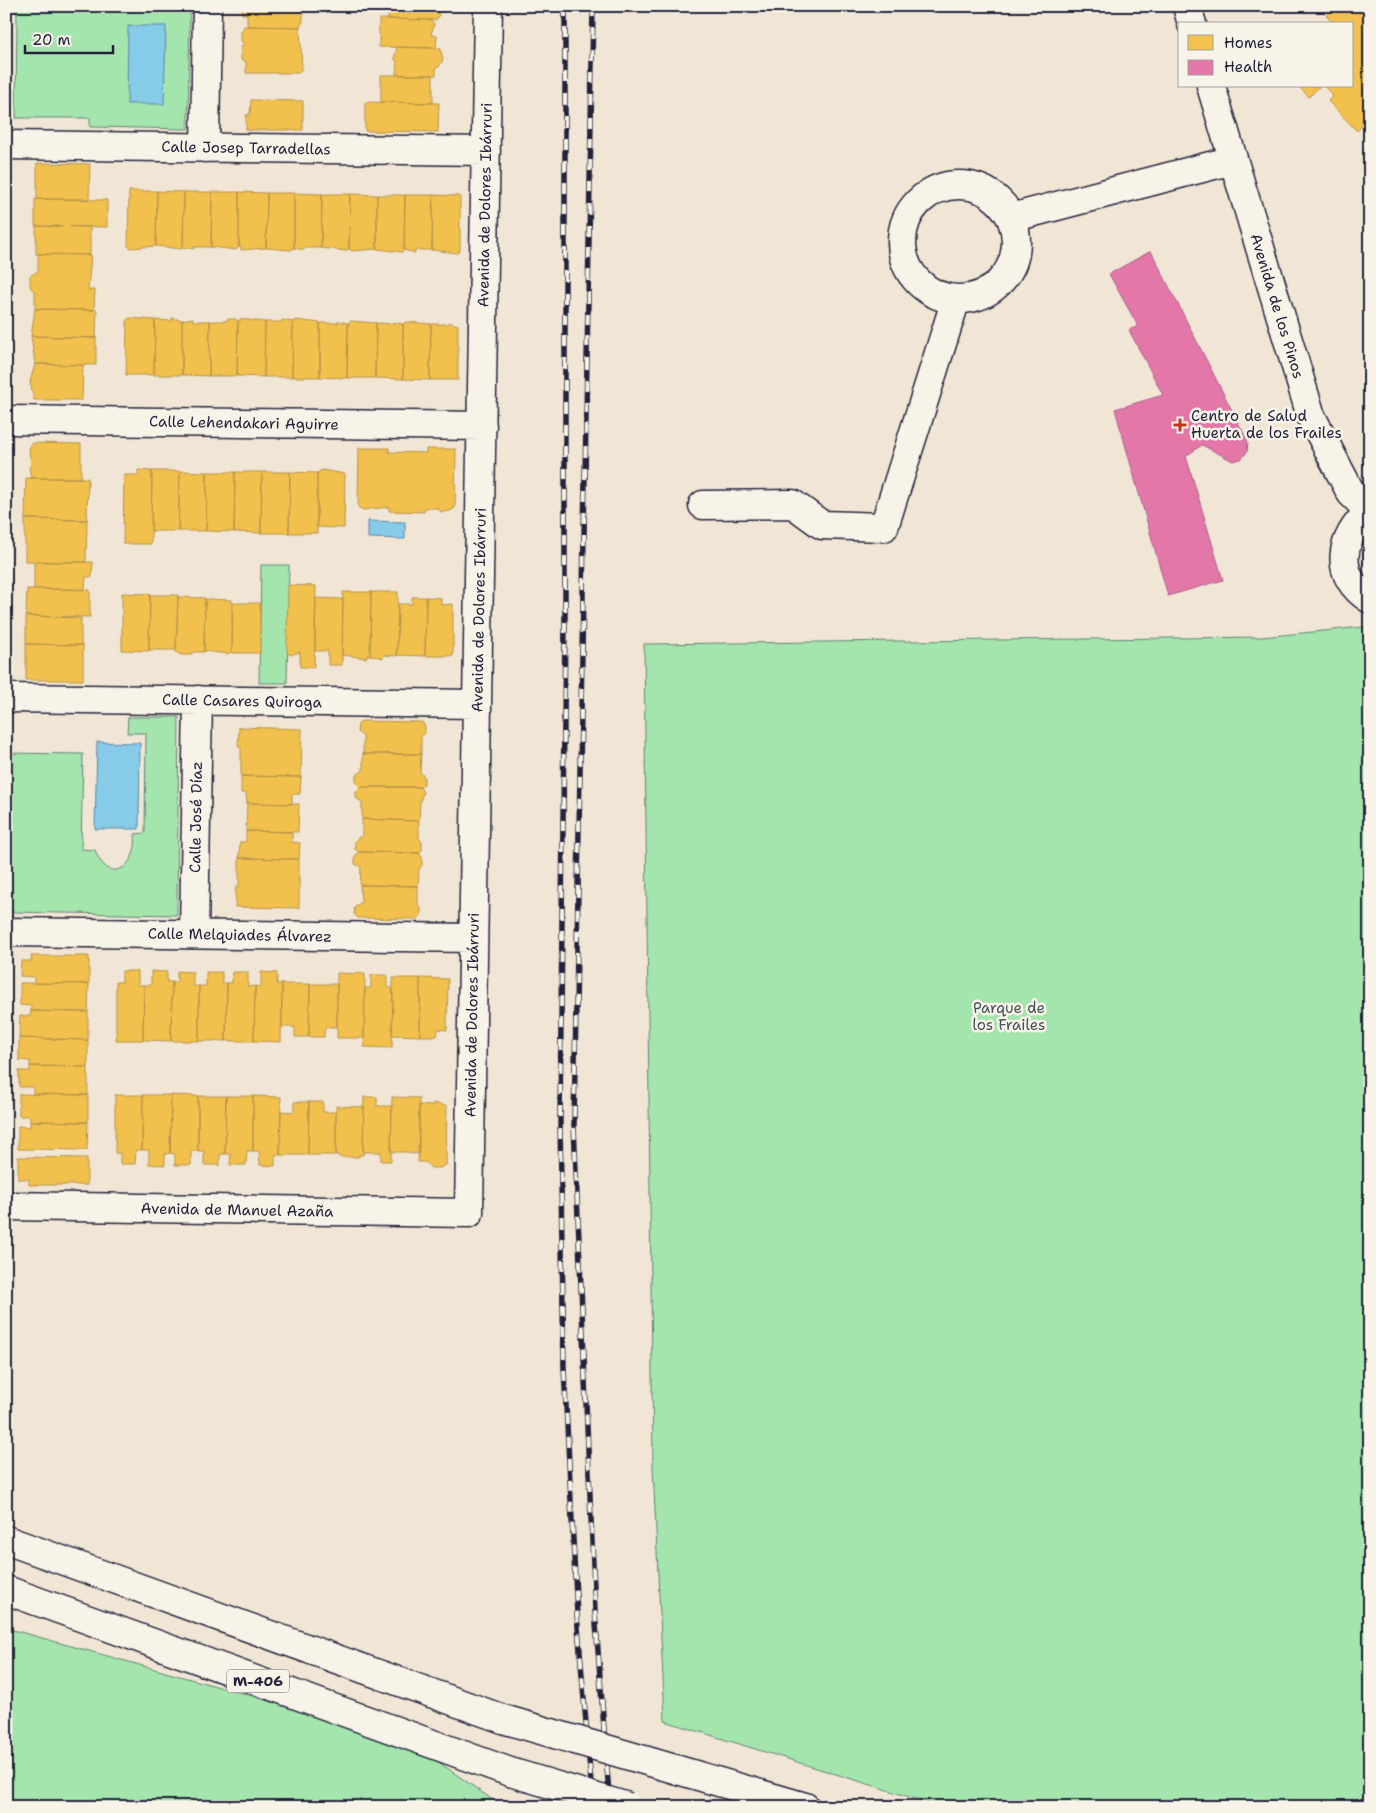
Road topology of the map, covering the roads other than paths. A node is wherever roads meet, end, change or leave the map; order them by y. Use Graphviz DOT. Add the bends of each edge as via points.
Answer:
graph roads {
  1 [pos="206,6"];
  2 [pos="488,6"];
  3 [pos="1188,6"];
  4 [pos="1192,22"];
  5 [pos="1212,88"];
  6 [pos="6,145"];
  7 [pos="205,148"];
  8 [pos="486,151"];
  9 [pos="1233,160"];
  10 [pos="1012,218"];
  11 [pos="956,300"];
  12 [pos="6,420"];
  13 [pos="482,426"];
  14 [pos="702,505"];
  15 [pos="1370,512"];
  16 [pos="1370,598"];
  17 [pos="6,698"];
  18 [pos="198,700"];
  19 [pos="477,704"];
  20 [pos="6,932"];
  21 [pos="194,934"];
  22 [pos="473,938"];
  23 [pos="6,1206"];
  24 [pos="468,1213"];
  25 [pos="6,1540"];
  26 [pos="6,1590"];
  27 [pos="628,1807"];
  28 [pos="805,1807"];
  1 -- 7 [label="main road"];
  2 -- 8 [label="main road, Avenida de Dolores Ibárruri"];
  3 -- 4 [label="main road"];
  5 -- 9 [label="main road, Avenida de los Pinos"];
  6 -- 7 [label="main road, Calle Josep Tarradellas"];
  7 -- 8 [label="main road, Calle Josep Tarradellas"];
  8 -- 13 [label="main road, Avenida de Dolores Ibárruri"];
  9 -- 10 [label="main road"];
  9 -- 15 [label="main road, Avenida de los Pinos" via="1311,416 1351,493"];
  10 -- 11 [label="main road" via="1016,235 1015,255 1008,273 994,288 976,297"];
  10 -- 11 [label="main road" via="1000,201 979,188 959,184 940,188 921,199 908,214 901,241 904,260 917,281 933,294"];
  11 -- 14 [label="main road" via="884,527 822,525 793,504"];
  12 -- 13 [label="main road, Calle Lehendakari Aguirre"];
  13 -- 19 [label="main road, Avenida de Dolores Ibárruri"];
  15 -- 16 [label="main road, Avenida de los Pinos" via="1356,523 1344,554 1346,571 1355,586"];
  17 -- 18 [label="main road, Calle Casares Quiroga"];
  18 -- 19 [label="main road, Calle Casares Quiroga"];
  18 -- 21 [label="main road, Calle José Díaz"];
  19 -- 22 [label="main road, Avenida de Dolores Ibárruri"];
  20 -- 21 [label="main road, Calle Melquiades Álvarez"];
  21 -- 22 [label="main road, Calle Melquiades Álvarez"];
  22 -- 24 [label="main road, Avenida de Dolores Ibárruri"];
  23 -- 24 [label="main road, Avenida de Manuel Azaña"];
  25 -- 28 [label="main road, bridge" via="503,1719"];
  26 -- 27 [label="main road, M-406, bridge" via="510,1772"];
}
